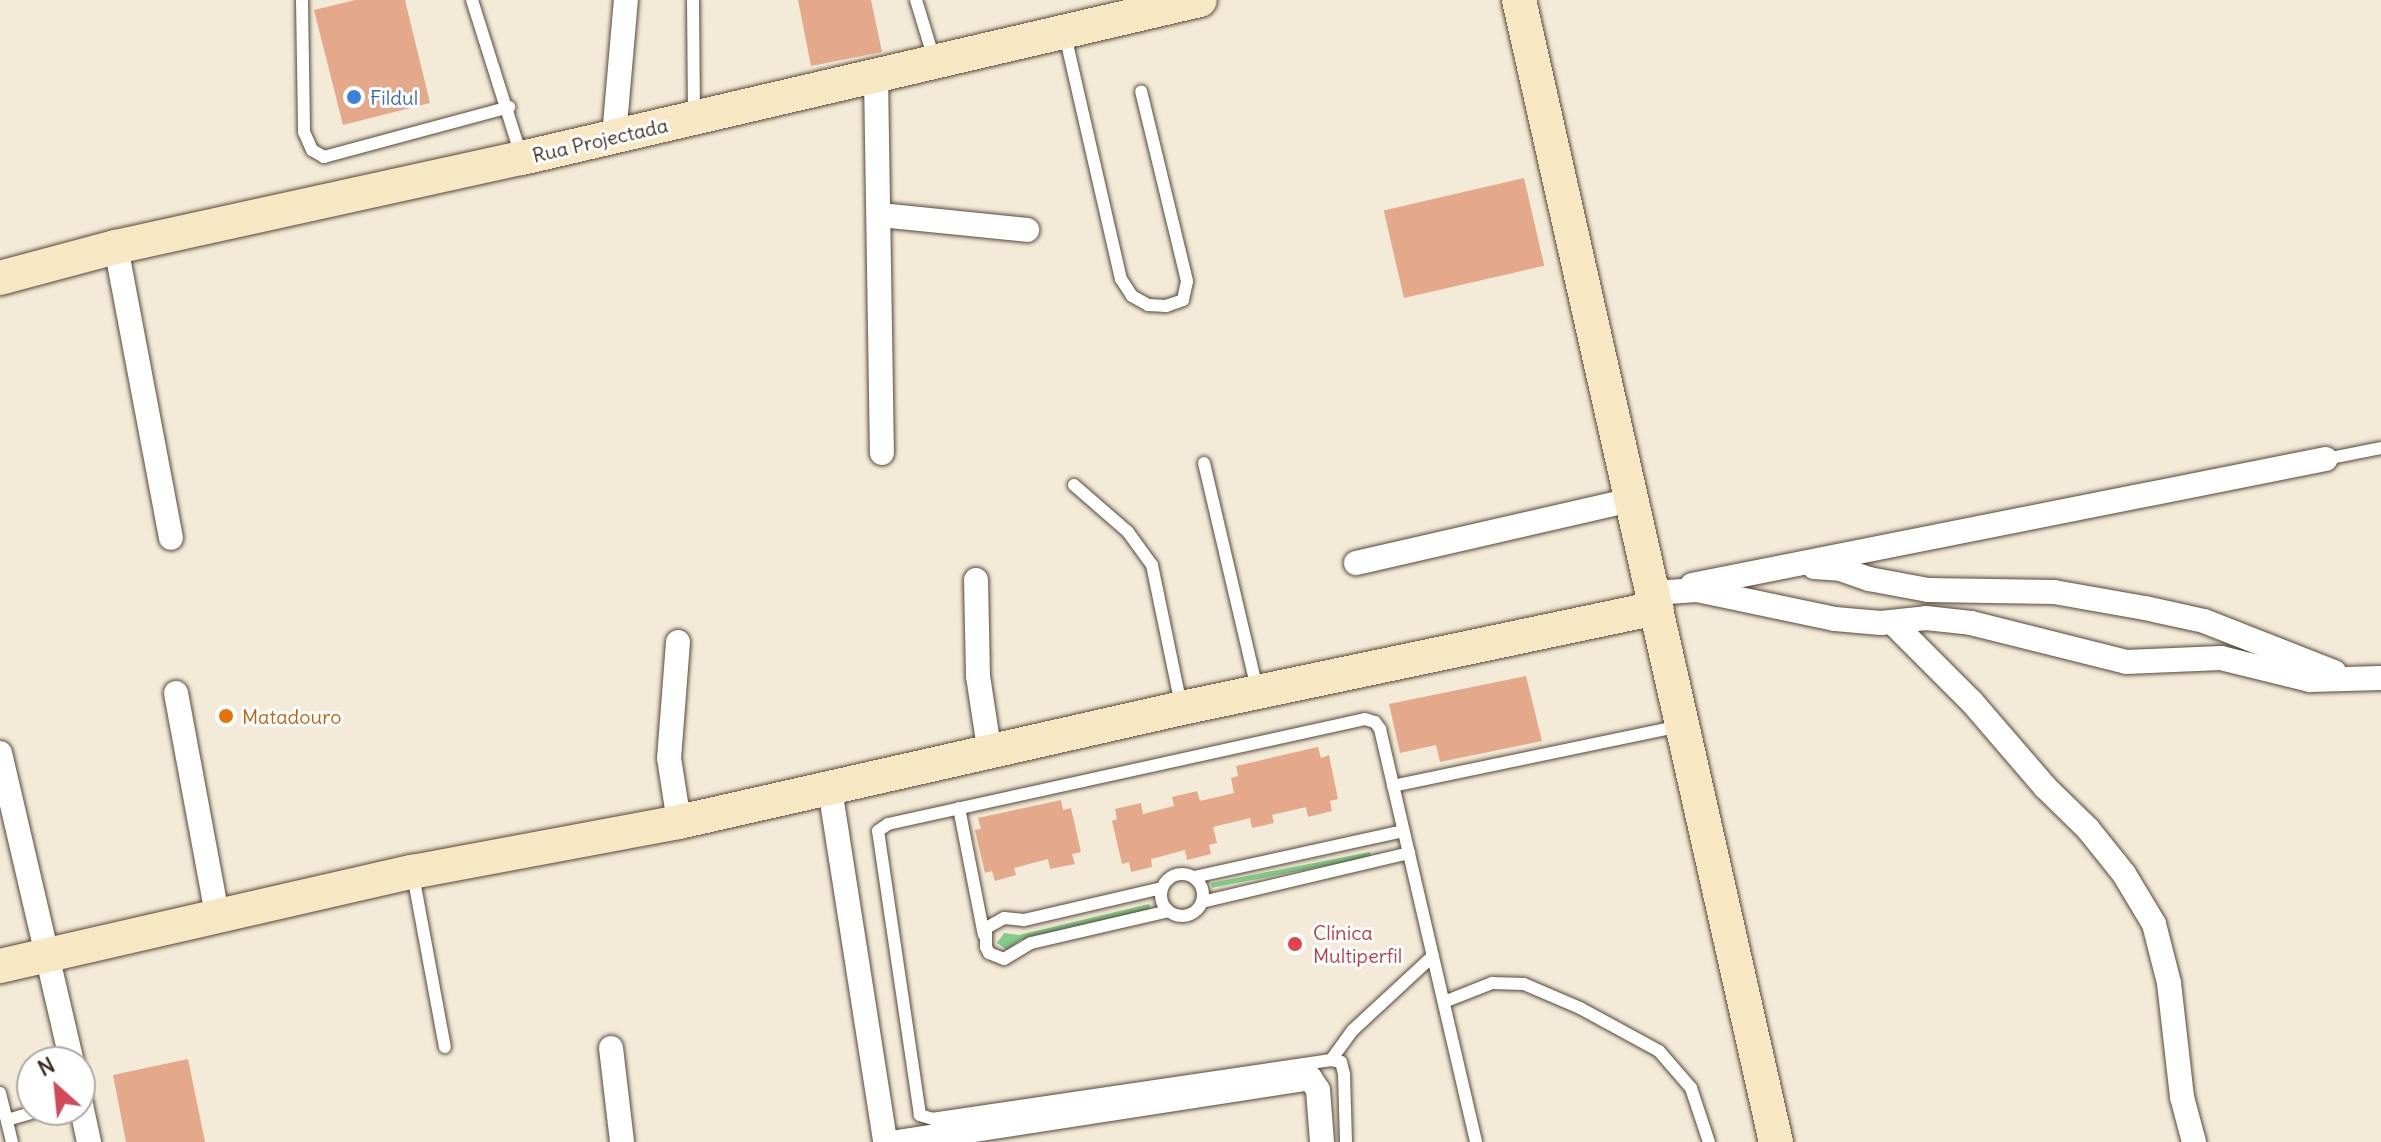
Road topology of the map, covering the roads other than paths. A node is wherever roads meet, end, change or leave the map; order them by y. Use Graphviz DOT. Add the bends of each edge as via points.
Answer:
graph roads {
  1 [pos="302,0"];
  2 [pos="472,0"];
  3 [pos="626,0"];
  4 [pos="693,0"];
  5 [pos="916,0"];
  6 [pos="1200,0"];
  7 [pos="1519,0"];
  8 [pos="1065,31"];
  9 [pos="935,62"];
  10 [pos="876,76"];
  11 [pos="1141,91"];
  12 [pos="509,107"];
  13 [pos="694,118"];
  14 [pos="614,136"];
  15 [pos="522,158"];
  16 [pos="880,215"];
  17 [pos="1027,230"];
  18 [pos="116,247"];
  19 [pos="0,278"];
  20 [pos="2381,448"];
  21 [pos="882,453"];
  22 [pos="2326,459"];
  23 [pos="1204,463"];
  24 [pos="1074,485"];
  25 [pos="1632,500"];
  26 [pos="171,538"];
  27 [pos="1356,563"];
  28 [pos="1780,567"];
  29 [pos="976,580"];
  30 [pos="1655,600"];
  31 [pos="1892,622"];
  32 [pos="678,642"];
  33 [pos="2381,678"];
  34 [pos="1257,692"];
  35 [pos="176,693"];
  36 [pos="1182,708"];
  37 [pos="1682,725"];
  38 [pos="0,753"];
  39 [pos="990,754"];
  40 [pos="1393,786"];
  41 [pos="830,789"];
  42 [pos="959,808"];
  43 [pos="8,822"];
  44 [pos="679,822"];
  45 [pos="1403,831"];
  46 [pos="1409,853"];
  47 [pos="412,872"];
  48 [pos="1194,877"];
  49 [pos="1162,888"];
  50 [pos="1202,902"];
  51 [pos="1168,911"];
  52 [pos="217,915"];
  53 [pos="984,936"];
  54 [pos="48,955"];
  55 [pos="1433,956"];
  56 [pos="0,966"];
  57 [pos="1444,1002"];
  58 [pos="68,1046"];
  59 [pos="445,1047"];
  60 [pos="611,1048"];
  61 [pos="1331,1060"];
  62 [pos="0,1093"];
  63 [pos="16,1117"];
  64 [pos="7,1120"];
  65 [pos="12,1142"];
  66 [pos="622,1142"];
  67 [pos="885,1142"];
  68 [pos="897,1142"];
  69 [pos="1322,1142"];
  70 [pos="1346,1142"];
  71 [pos="1476,1142"];
  72 [pos="1709,1142"];
  73 [pos="1776,1142"];
  74 [pos="2194,1142"];
  1 -- 12 [label="lane" via="304,132 312,150 324,157"];
  2 -- 12 [label="lane"];
  3 -- 14 [label="street"];
  4 -- 13 [label="lane"];
  5 -- 9 [label="lane"];
  6 -- 8 [label="street, Rua Projectada"];
  7 -- 25 [label="street"];
  8 -- 9 [label="street, Rua Projectada"];
  8 -- 11 [label="lane" via="1121,279 1132,296 1148,305 1166,306 1183,300 1187,281"];
  9 -- 10 [label="street, Rua Projectada"];
  10 -- 13 [label="street, Rua Projectada"];
  10 -- 16 [label="street"];
  12 -- 15 [label="lane"];
  13 -- 14 [label="street, Rua Projectada"];
  14 -- 15 [label="street, Rua Projectada"];
  15 -- 18 [label="street, Rua Projectada"];
  16 -- 17 [label="street"];
  16 -- 21 [label="street"];
  18 -- 19 [label="street, Rua Projectada"];
  18 -- 26 [label="street"];
  20 -- 22 [label="lane"];
  22 -- 28 [label="street"];
  23 -- 34 [label="lane"];
  24 -- 36 [label="lane" via="1128,532 1152,565"];
  25 -- 27 [label="street"];
  25 -- 30 [label="street"];
  28 -- 30 [label="street"];
  28 -- 33 [label="street" via="1840,569 1928,590 2085,596 2204,621 2317,667"];
  29 -- 39 [label="street" via="978,676"];
  30 -- 31 [label="street" via="1697,590 1835,619"];
  30 -- 34 [label="street"];
  30 -- 37 [label="street"];
  31 -- 33 [label="street" via="1926,618 1971,623 2126,662 2221,658 2310,680"];
  31 -- 74 [label="street" via="2088,829 2154,924 2169,983 2182,1097"];
  32 -- 44 [label="street" via="669,758"];
  34 -- 36 [label="street"];
  35 -- 52 [label="street"];
  36 -- 39 [label="street"];
  37 -- 40 [label="lane"];
  37 -- 73 [label="street"];
  38 -- 43 [label="street"];
  39 -- 41 [label="street"];
  40 -- 42 [label="lane" via="1380,729 1365,719"];
  40 -- 45 [label="lane"];
  41 -- 44 [label="street"];
  41 -- 67 [label="street"];
  42 -- 53 [label="lane"];
  42 -- 61 [label="lane" via="888,824 878,831 920,1115 933,1119"];
  43 -- 54 [label="street"];
  44 -- 47 [label="street"];
  45 -- 46 [label="lane"];
  45 -- 48 [label="lane"];
  46 -- 50 [label="lane"];
  46 -- 55 [label="lane"];
  47 -- 52 [label="street"];
  47 -- 59 [label="lane"];
  48 -- 49 [label="lane" via="1177,874"];
  48 -- 50 [label="lane" via="1202,887"];
  49 -- 51 [label="lane"];
  49 -- 53 [label="lane" via="1024,920 1004,918 986,928"];
  50 -- 51 [label="lane" via="1190,915"];
  51 -- 53 [label="lane" via="1031,943 1004,959 989,953"];
  52 -- 54 [label="street"];
  54 -- 56 [label="street"];
  54 -- 58 [label="street"];
  55 -- 57 [label="lane"];
  55 -- 61 [label="lane" via="1353,1030"];
  57 -- 71 [label="lane"];
  57 -- 72 [label="lane" via="1492,983 1524,984 1580,1008 1659,1051 1691,1088"];
  60 -- 66 [label="street"];
  61 -- 70 [label="lane" via="1341,1062 1344,1074"];
  62 -- 64 [label="lane"];
  63 -- 64 [label="lane"];
  64 -- 65 [label="lane"];
  68 -- 69 [label="street" via="1310,1078 1318,1090"];
}
